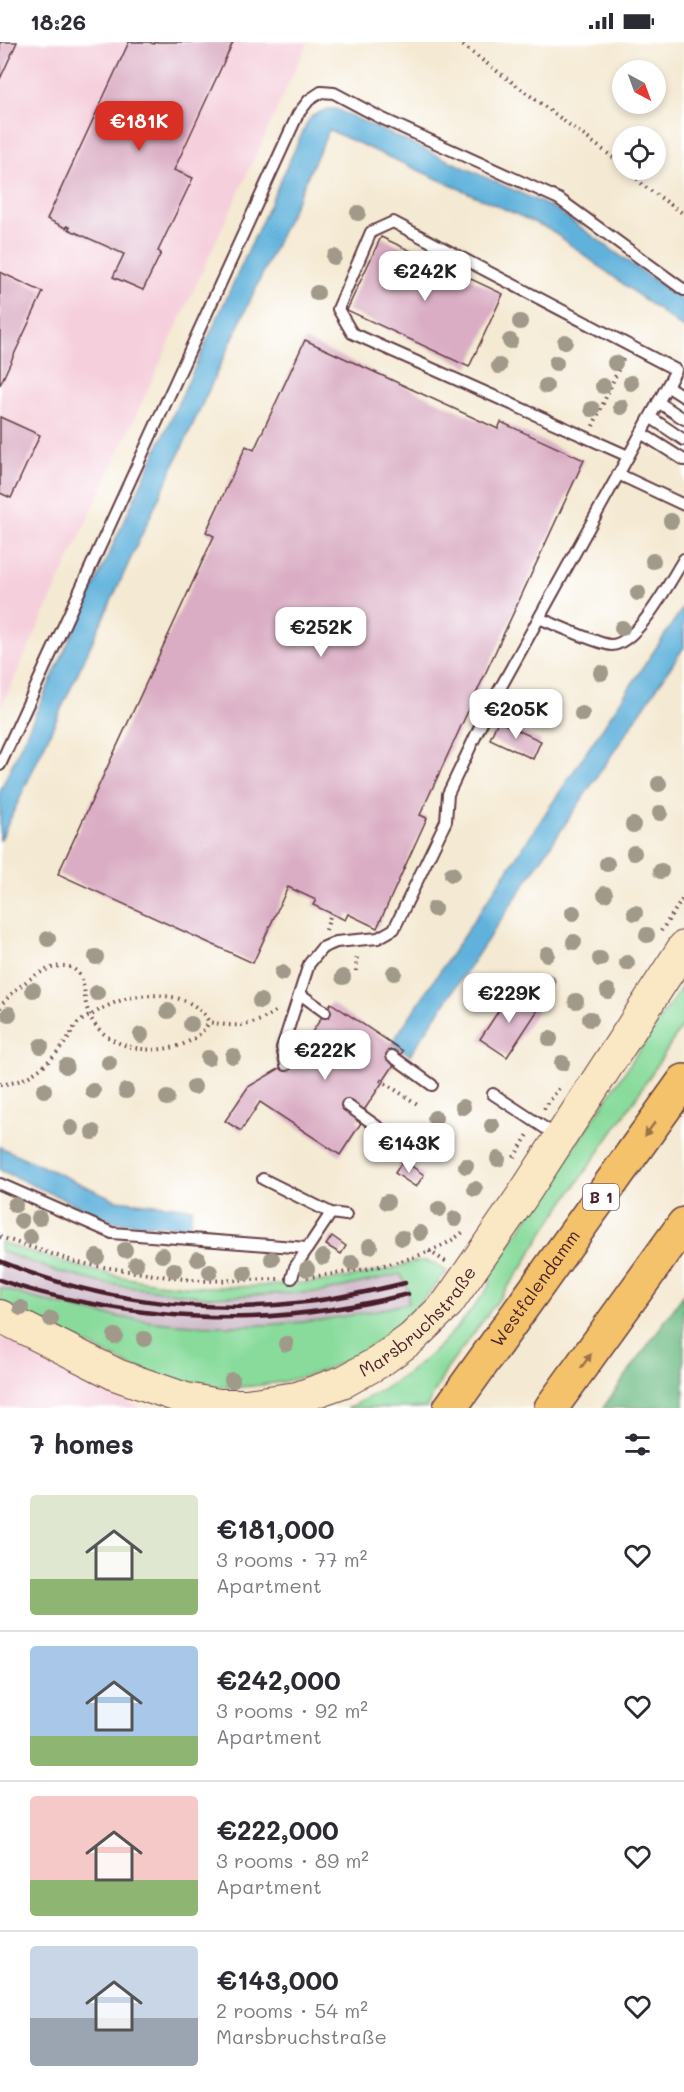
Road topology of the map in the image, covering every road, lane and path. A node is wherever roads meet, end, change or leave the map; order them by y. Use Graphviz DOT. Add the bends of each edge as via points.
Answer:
graph roads {
  1 [pos="458,42"];
  2 [pos="612,157"];
  3 [pos="638,180"];
  4 [pos="684,214"];
  5 [pos="684,290"];
  6 [pos="630,345"];
  7 [pos="680,372"];
  8 [pos="667,386"];
  9 [pos="684,398"];
  10 [pos="658,402"];
  11 [pos="650,417"];
  12 [pos="684,419"];
  13 [pos="641,433"];
  14 [pos="588,438"];
  15 [pos="684,440"];
  16 [pos="628,456"];
  17 [pos="684,460"];
  18 [pos="618,474"];
  19 [pos="684,505"];
  20 [pos="684,559"];
  21 [pos="539,618"];
  22 [pos="0,765"];
  23 [pos="684,947"];
  24 [pos="300,994"];
  25 [pos="0,1008"];
  26 [pos="325,1012"];
  27 [pos="90,1016"];
  28 [pos="210,1022"];
  29 [pos="392,1056"];
  30 [pos="286,1065"];
  31 [pos="380,1080"];
  32 [pos="684,1081"];
  33 [pos="0,1084"];
  34 [pos="432,1085"];
  35 [pos="493,1094"];
  36 [pos="347,1105"];
  37 [pos="419,1105"];
  38 [pos="559,1138"];
  39 [pos="396,1140"];
  40 [pos="263,1179"];
  41 [pos="0,1184"];
  42 [pos="331,1213"];
  43 [pos="346,1215"];
  44 [pos="471,1224"];
  45 [pos="684,1224"];
  46 [pos="0,1237"];
  47 [pos="307,1248"];
  48 [pos="429,1251"];
  49 [pos="452,1265"];
  50 [pos="292,1278"];
  51 [pos="0,1316"];
  52 [pos="450,1408"];
  53 [pos="551,1408"];
  1 -- 2 [label="path"];
  3 -- 4 [label="path"];
  5 -- 22 [label="lane" via="559,199 334,93 321,92 309,100 298,114"];
  6 -- 7 [label="lane"];
  6 -- 14 [label="path"];
  6 -- 14 [label="lane" via="393,222 370,232 338,309 352,333"];
  7 -- 8 [label="lane"];
  8 -- 9 [label="lane"];
  8 -- 10 [label="lane"];
  10 -- 11 [label="lane"];
  10 -- 12 [label="lane"];
  11 -- 13 [label="lane"];
  11 -- 15 [label="lane"];
  13 -- 16 [label="lane"];
  13 -- 17 [label="lane"];
  14 -- 16 [label="lane"];
  16 -- 18 [label="lane"];
  18 -- 19 [label="lane"];
  18 -- 21 [label="lane"];
  20 -- 21 [label="lane" via="637,631 623,643 610,646"];
  21 -- 24 [label="lane" via="448,795 446,821 394,929 378,938 336,942 322,948 309,964"];
  23 -- 38 [label="street, Marsbruchstraße"];
  24 -- 26 [label="lane"];
  24 -- 28 [label="path" via="267,1018 250,1025"];
  24 -- 30 [label="lane" via="282,1048"];
  25 -- 27 [label="path" via="16,988 50,968 64,966 76,970 83,979"];
  27 -- 28 [label="path" via="126,997 157,995 188,1003"];
  27 -- 28 [label="path" via="105,1036 153,1050 192,1040"];
  27 -- 33 [label="path" via="78,1024 42,1067 12,1084"];
  29 -- 34 [label="lane"];
  31 -- 37 [label="path"];
  32 -- 52 [label="highway, Westfalendamm / B 1, one-way"];
  35 -- 38 [label="lane"];
  36 -- 39 [label="lane"];
  38 -- 51 [label="street, Marsbruchstraße" via="448,1303 412,1338 378,1362 345,1381 308,1395 246,1405 186,1400 117,1375"];
  40 -- 42 [label="lane"];
  41 -- 47 [label="lane" via="112,1233"];
  42 -- 43 [label="lane"];
  42 -- 47 [label="lane"];
  44 -- 48 [label="path" via="456,1239"];
  53 -- 45 [label="highway, one-way"];
  46 -- 50 [label="path" via="79,1263 159,1276 201,1281"];
  47 -- 50 [label="lane"];
  48 -- 49 [label="path"];
  48 -- 50 [label="path" via="376,1267"];
}
